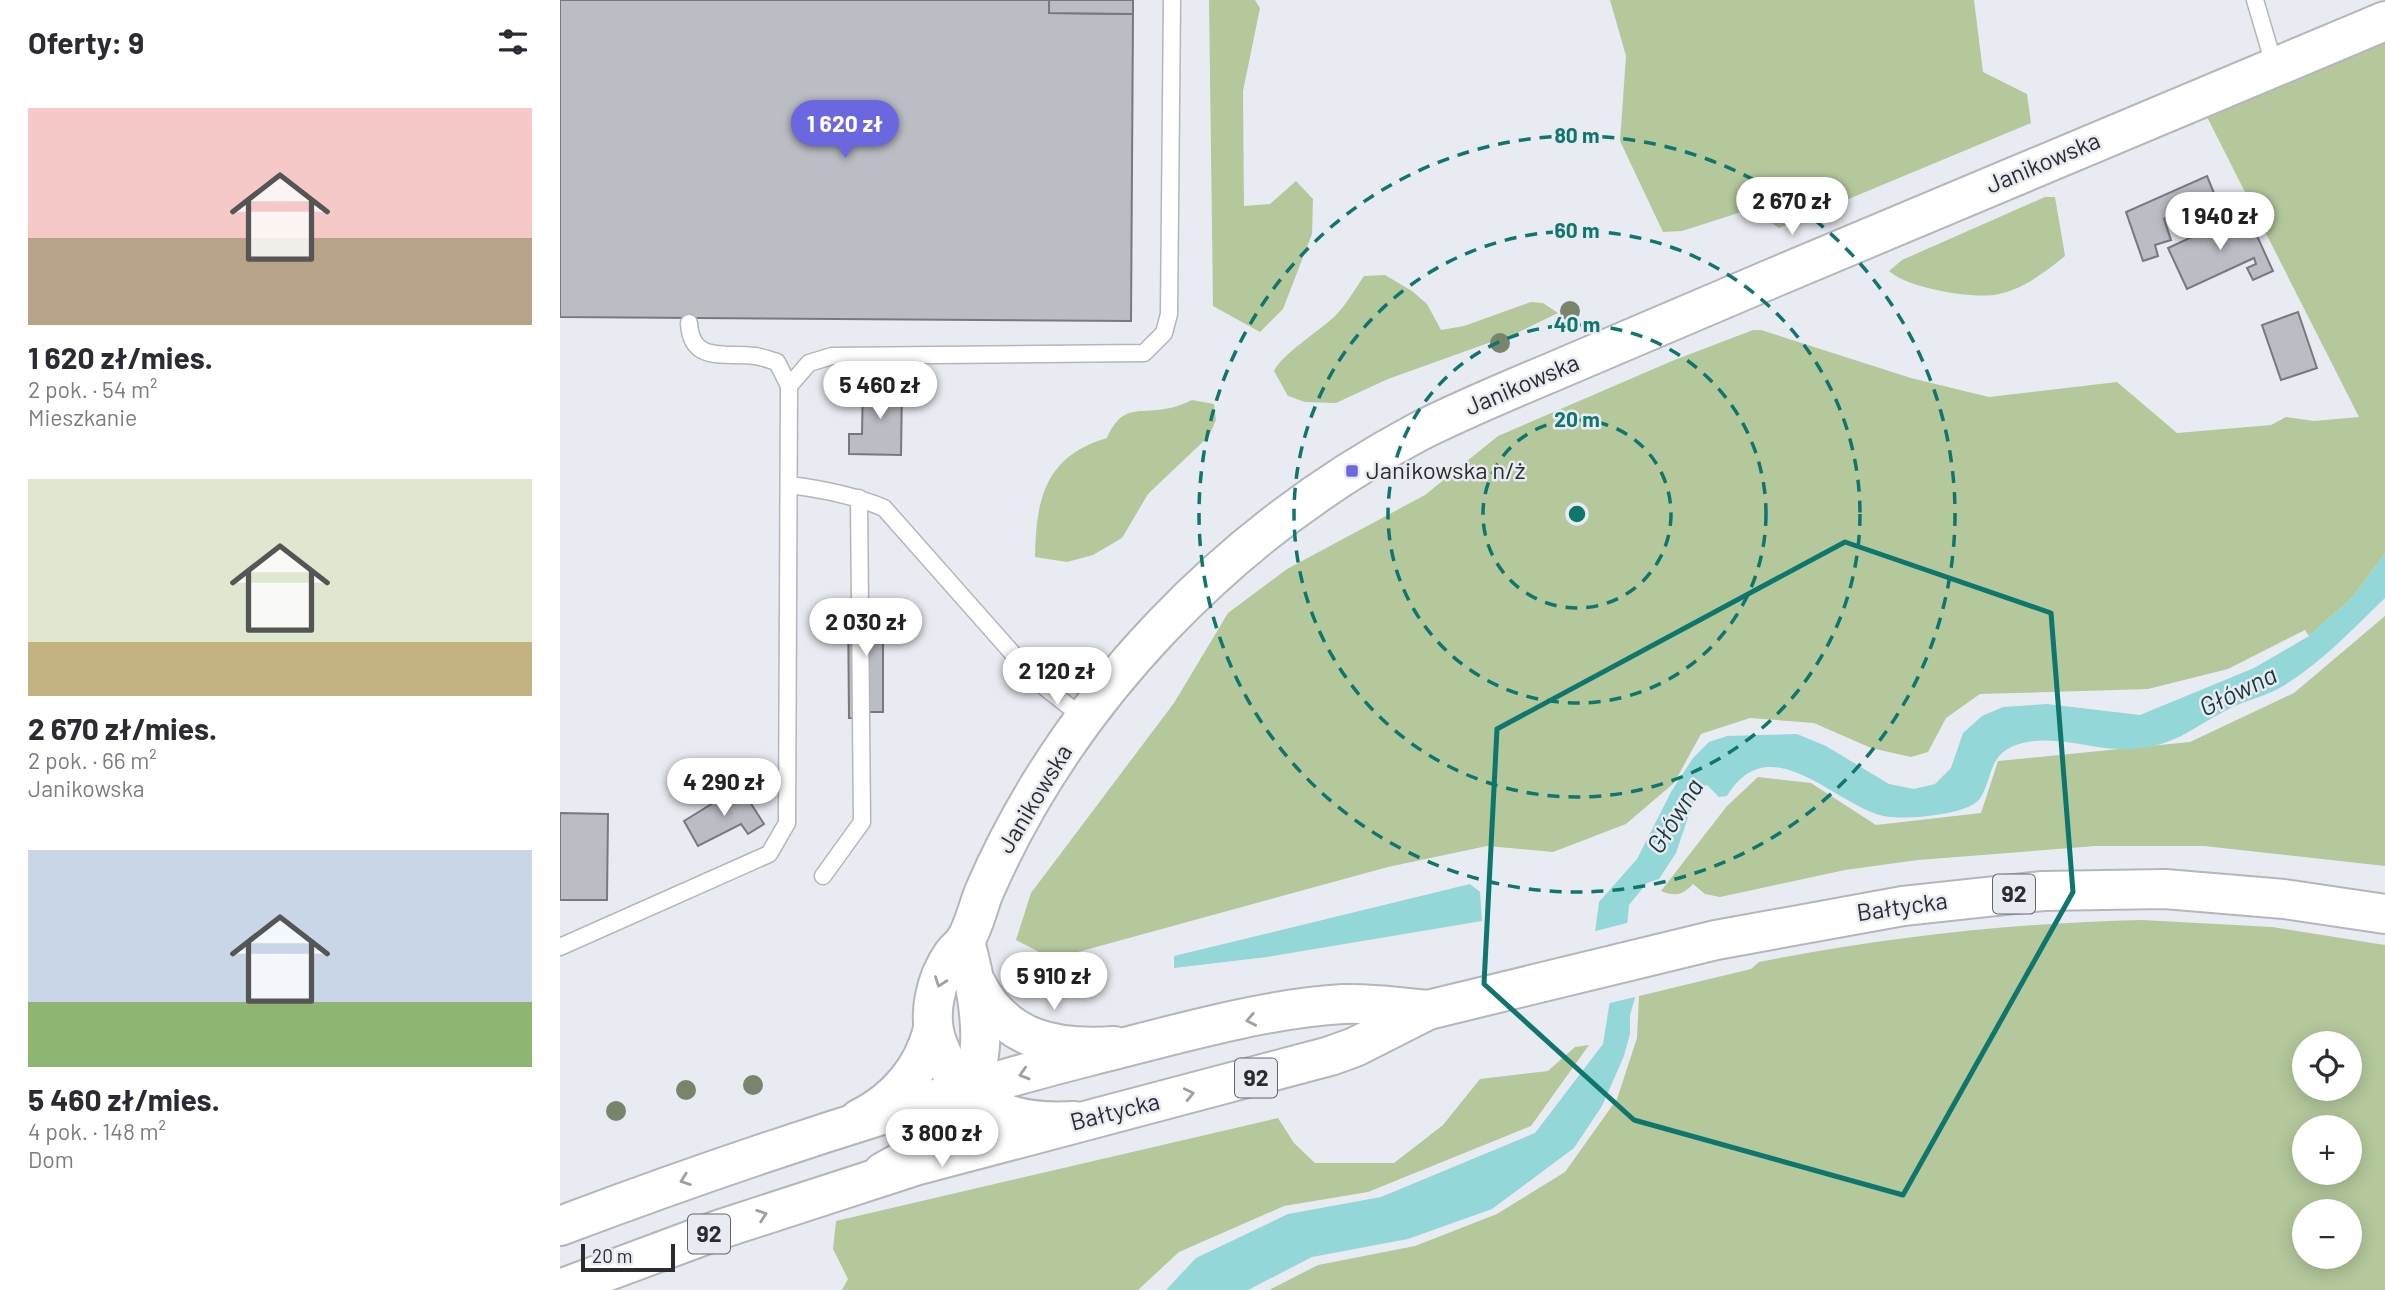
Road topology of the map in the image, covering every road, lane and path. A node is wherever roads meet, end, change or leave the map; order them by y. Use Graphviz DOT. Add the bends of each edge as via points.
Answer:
graph roads {
  1 [pos="1172,0"];
  2 [pos="2255,0"];
  3 [pos="2385,21"];
  4 [pos="2275,68"];
  5 [pos="689,323"];
  6 [pos="789,386"];
  7 [pos="789,485"];
  8 [pos="859,498"];
  9 [pos="1085,719"];
  10 [pos="823,876"];
  11 [pos="2385,914"];
  12 [pos="560,947"];
  13 [pos="968,957"];
  14 [pos="1428,1010"];
  15 [pos="933,1030"];
  16 [pos="1137,1045"];
  17 [pos="965,1090"];
  18 [pos="1075,1121"];
  19 [pos="843,1127"];
  20 [pos="859,1184"];
  21 [pos="560,1226"];
  22 [pos="560,1289"];
  1 -- 6 [label="lane" via="1169,314 1164,333 1144,353 832,356 809,363"];
  2 -- 4 [label="lane"];
  3 -- 4 [label="main road, Janikowska"];
  4 -- 9 [label="main road, Janikowska" via="2077,148 1420,431 1313,496 1251,544 1149,640"];
  5 -- 6 [label="lane" via="690,338 699,349 777,362"];
  6 -- 7 [label="lane"];
  7 -- 8 [label="lane"];
  7 -- 12 [label="lane" via="787,822 769,854"];
  8 -- 9 [label="lane" via="884,508 1037,681"];
  8 -- 10 [label="lane" via="862,822"];
  9 -- 13 [label="main road, Janikowska" via="1038,787 1005,846"];
  11 -- 14 [label="main road, Bałtycka / 92" via="2234,893 2043,891 1845,914"];
  13 -- 15 [label="main road, Janikowska, one-way" via="951,957 938,985"];
  13 -- 16 [label="main road" via="982,996 997,1016 1024,1034 1072,1045"];
  13 -- 17 [label="main road, Janikowska" via="980,1047"];
  14 -- 16 [label="main road, Bałtycka / 92, one-way" via="1366,1004 1318,1007"];
  18 -- 14 [label="main road, Bałtycka / 92, one-way" via="1331,1056"];
  15 -- 17 [label="main road, Janikowska" via="952,1077"];
  15 -- 19 [label="main road" via="926,1055 900,1090 870,1114"];
  16 -- 17 [label="main road, Bałtycka / 92, one-way"];
  17 -- 18 [label="main road, Janikowska" via="990,1108 1025,1119"];
  17 -- 19 [label="main road, Bałtycka / 92"];
  17 -- 20 [label="main road, Janikowska" via="941,1129 918,1151"];
  18 -- 20 [label="main road, Bałtycka / 92"];
  19 -- 21 [label="main road, Bałtycka / 92, one-way"];
  22 -- 20 [label="main road, Bałtycka / 92, one-way"];
}
